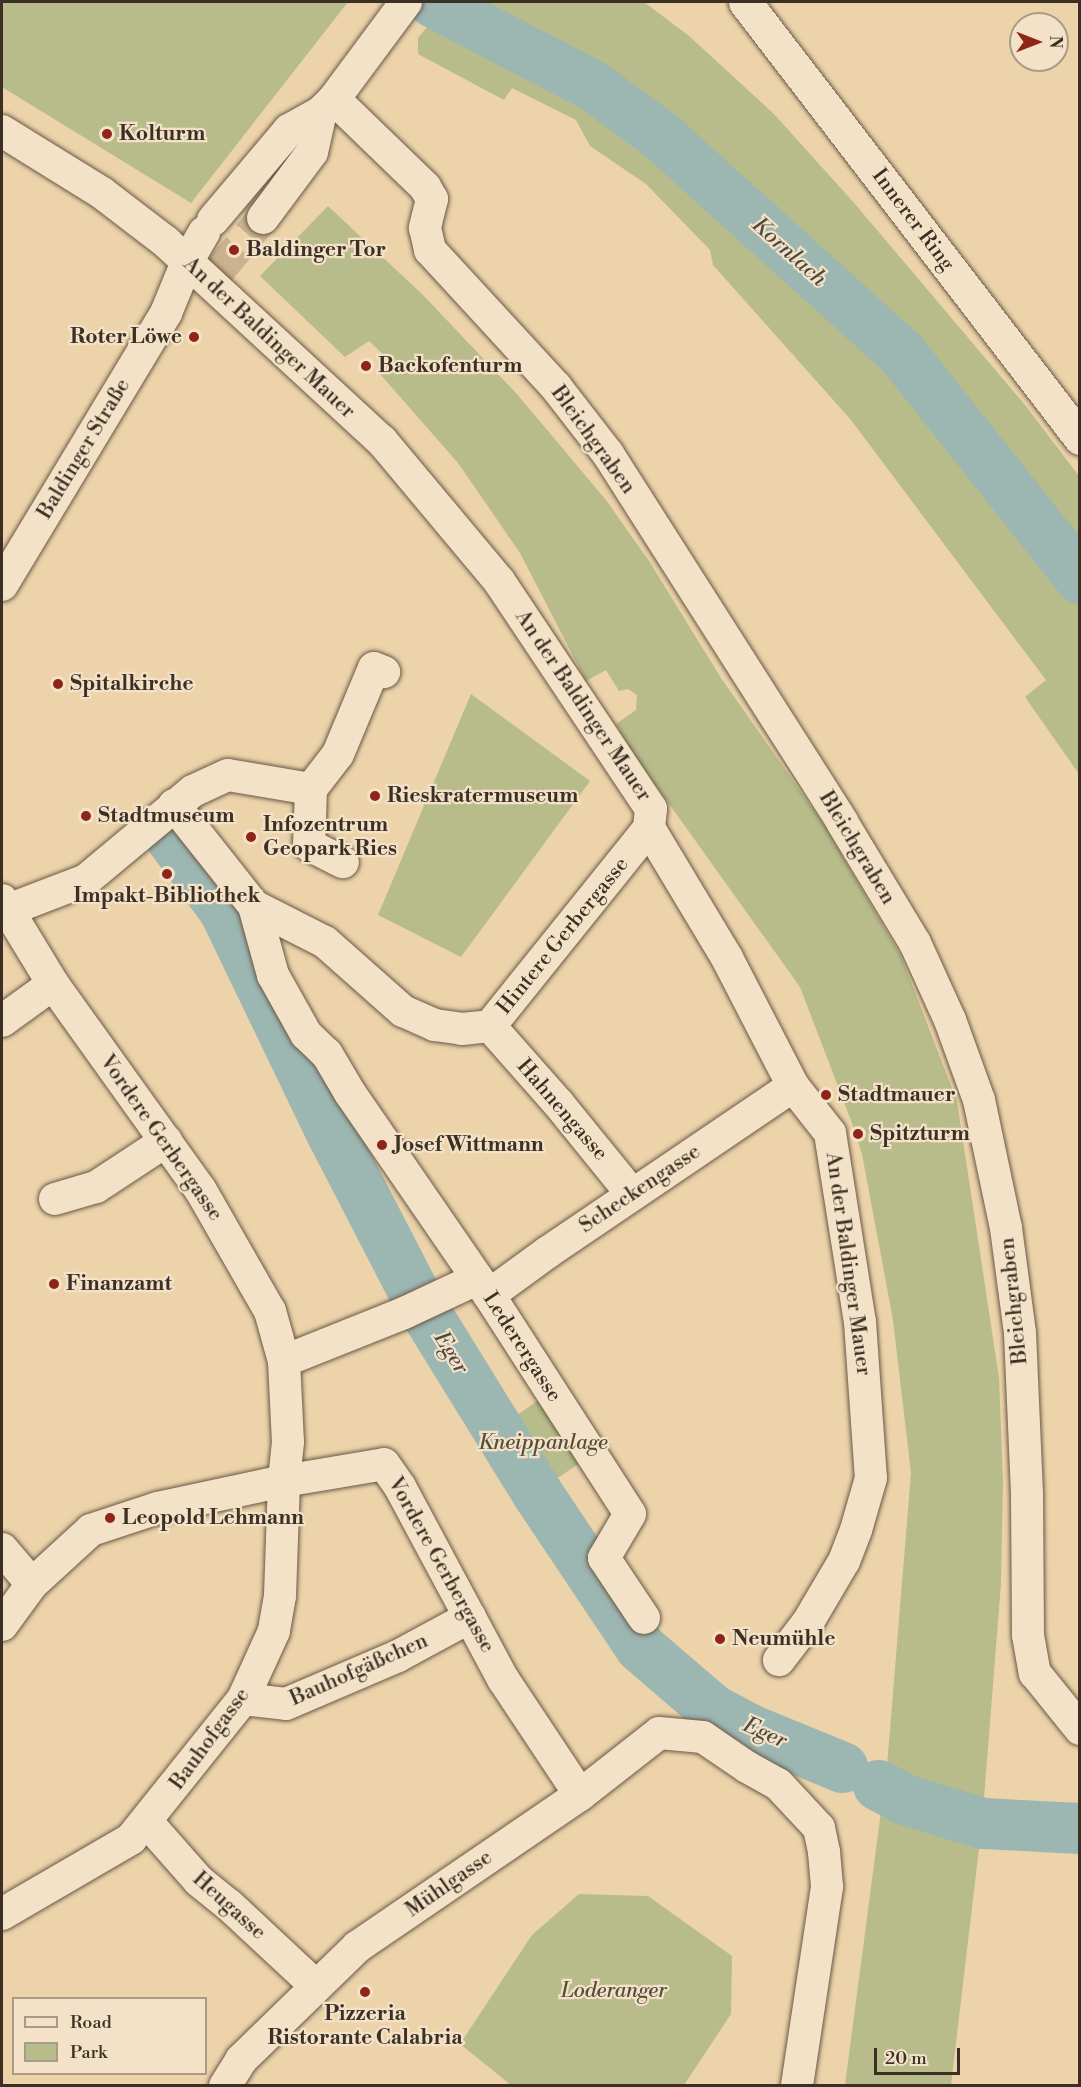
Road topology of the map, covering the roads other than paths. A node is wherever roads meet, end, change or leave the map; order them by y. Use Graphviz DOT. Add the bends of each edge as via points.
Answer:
graph roads {
  1 [pos="406,2"];
  2 [pos="745,2"];
  3 [pos="327,105"];
  4 [pos="2,131"];
  5 [pos="263,218"];
  6 [pos="188,262"];
  7 [pos="214,278"];
  8 [pos="165,313"];
  9 [pos="1080,438"];
  10 [pos="2,585"];
  11 [pos="384,672"];
  12 [pos="311,789"];
  13 [pos="174,806"];
  14 [pos="649,828"];
  15 [pos="343,862"];
  16 [pos="5,905"];
  17 [pos="254,906"];
  18 [pos="53,984"];
  19 [pos="2,1021"];
  20 [pos="490,1026"];
  21 [pos="793,1086"];
  22 [pos="166,1140"];
  23 [pos="632,1194"];
  24 [pos="55,1199"];
  25 [pos="483,1287"];
  26 [pos="284,1361"];
  27 [pos="284,1481"];
  28 [pos="2,1549"];
  29 [pos="32,1584"];
  30 [pos="470,1617"];
  31 [pos="644,1618"];
  32 [pos="2,1625"];
  33 [pos="779,1660"];
  34 [pos="243,1699"];
  35 [pos="1080,1729"];
  36 [pos="580,1795"];
  37 [pos="147,1822"];
  38 [pos="2,1914"];
  39 [pos="315,1986"];
  40 [pos="225,2085"];
  41 [pos="797,2085"];
  1 -- 3 [label="street, Baldinger Straße"];
  2 -- 9 [label="main road, Innerer Ring"];
  3 -- 5 [label="street, Baldinger Straße" via="312,152"];
  3 -- 6 [label="street, Baldinger Straße" via="289,130 208,226"];
  3 -- 35 [label="street, Bleichgraben" via="425,187 432,199 425,228 430,250 556,387 608,454 915,943 950,1020 980,1101 1006,1228 1020,1333 1028,1635 1035,1673"];
  4 -- 6 [label="street, An der Baldinger Mauer" via="102,193"];
  6 -- 7 [label="street, An der Baldinger Mauer"];
  6 -- 8 [label="street, Baldinger Straße"];
  7 -- 8 [label="street, Baldinger Straße"];
  7 -- 14 [label="street, An der Baldinger Mauer" via="382,441 499,581 651,809"];
  8 -- 10 [label="street, Baldinger Straße"];
  11 -- 12 [label="street" via="374,668 338,754"];
  12 -- 13 [label="street" via="228,775 193,791"];
  12 -- 15 [label="street" via="309,845"];
  13 -- 16 [label="street" via="86,880"];
  13 -- 17 [label="street"];
  14 -- 20 [label="street, Hintere Gerbergasse"];
  14 -- 21 [label="street, An der Baldinger Mauer" via="727,958"];
  16 -- 18 [label="street, Vordere Gerbergasse"];
  17 -- 20 [label="street, Hintere Gerbergasse" via="325,942 403,1011 444,1026"];
  17 -- 25 [label="street, Lederergasse" via="273,975 306,1034 327,1054"];
  18 -- 19 [label="street"];
  18 -- 22 [label="street, Vordere Gerbergasse"];
  20 -- 23 [label="street, Hahnengasse"];
  21 -- 23 [label="street, Scheckengasse"];
  21 -- 33 [label="street, An der Baldinger Mauer" via="830,1133 860,1322 871,1478 844,1561 808,1622"];
  22 -- 24 [label="street" via="96,1188"];
  22 -- 26 [label="street, Vordere Gerbergasse" via="200,1189 270,1311"];
  23 -- 25 [label="street, Scheckengasse"];
  25 -- 26 [label="street, Scheckengasse" via="436,1298"];
  25 -- 31 [label="street, Lederergasse" via="630,1514 604,1558"];
  26 -- 27 [label="street, Vordere Gerbergasse" via="288,1442"];
  27 -- 29 [label="street" via="158,1508 92,1530"];
  27 -- 30 [label="street, Vordere Gerbergasse" via="384,1464"];
  27 -- 34 [label="street, Bauhofgasse" via="280,1596 274,1631"];
  28 -- 29 [label="street"];
  29 -- 32 [label="street"];
  30 -- 34 [label="street, Bauhofgäßchen" via="398,1656 286,1704"];
  30 -- 36 [label="street, Vordere Gerbergasse" via="503,1679"];
  34 -- 37 [label="street, Bauhofgasse"];
  36 -- 39 [label="street, Mühlgasse" via="357,1947"];
  36 -- 41 [label="street, Mühlgasse" via="659,1733 703,1737 778,1784 819,1828 827,1887"];
  37 -- 38 [label="street, Bauhofgasse" via="131,1839"];
  37 -- 39 [label="street, Heugasse" via="199,1881"];
  39 -- 40 [label="street, Mühlgasse" via="241,2060"];
}
